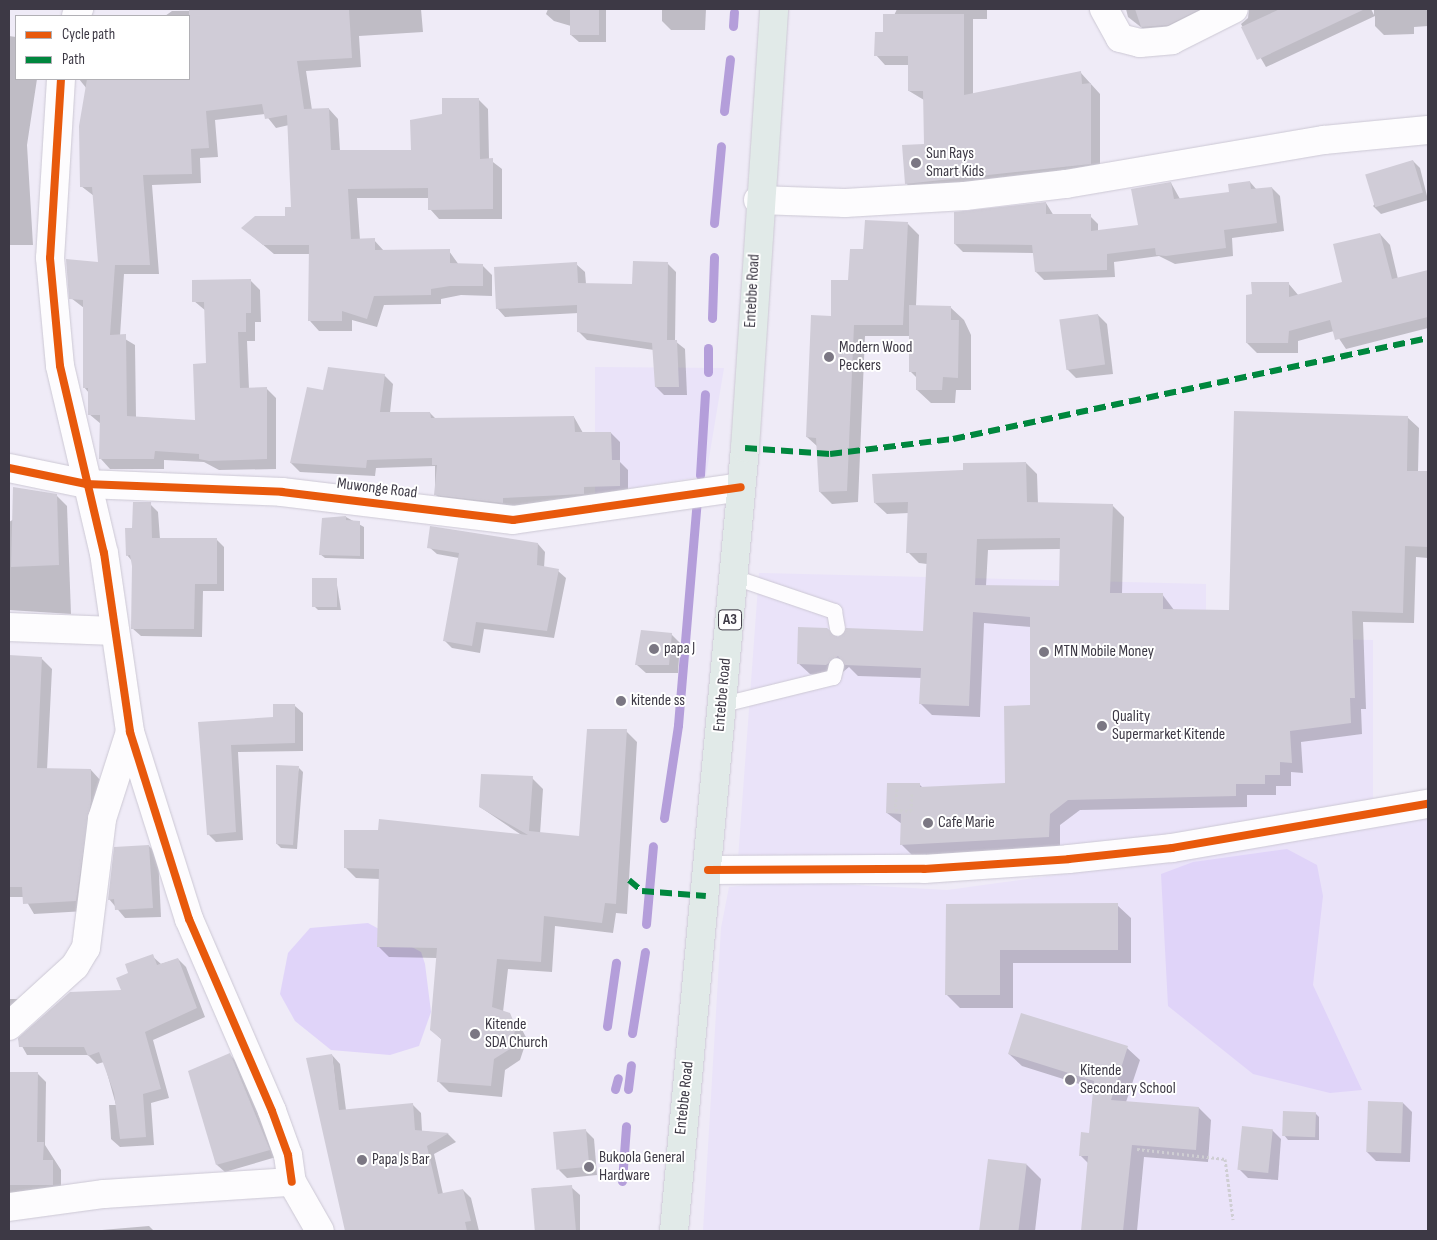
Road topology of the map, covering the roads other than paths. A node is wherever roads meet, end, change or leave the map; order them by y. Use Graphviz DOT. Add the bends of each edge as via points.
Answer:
graph roads {
  1 [pos="774,9"];
  2 [pos="1104,9"];
  3 [pos="1234,9"];
  4 [pos="61,80"];
  5 [pos="1426,136"];
  6 [pos="758,200"];
  7 [pos="9,468"];
  8 [pos="86,484"];
  9 [pos="741,487"];
  10 [pos="734,577"];
  11 [pos="9,627"];
  12 [pos="837,628"];
  13 [pos="114,631"];
  14 [pos="836,665"];
  15 [pos="722,704"];
  16 [pos="130,732"];
  17 [pos="1428,804"];
  18 [pos="708,870"];
  19 [pos="9,1026"];
  20 [pos="292,1182"];
  21 [pos="9,1206"];
  22 [pos="320,1231"];
  23 [pos="674,1231"];
  1 -- 6 [label="main road, Entebbe Road / A3"];
  2 -- 3 [label="street" via="1120,38 1140,43 1172,40"];
  4 -- 8 [label="street" via="50,258 60,366"];
  5 -- 6 [label="street" via="1324,140 1094,179 965,196 845,203"];
  6 -- 9 [label="main road, Entebbe Road / A3"];
  7 -- 8 [label="street, Muwonge Road"];
  8 -- 9 [label="street, Muwonge Road" via="282,492 513,520"];
  8 -- 13 [label="street" via="104,553"];
  9 -- 10 [label="main road, Entebbe Road / A3"];
  10 -- 12 [label="lane" via="834,611"];
  10 -- 15 [label="main road, Entebbe Road / A3"];
  11 -- 13 [label="street"];
  13 -- 16 [label="street"];
  14 -- 15 [label="lane" via="833,677"];
  15 -- 18 [label="main road, Entebbe Road / A3"];
  16 -- 19 [label="street" via="102,819 86,948 75,966"];
  16 -- 20 [label="street" via="189,919 272,1111 288,1155"];
  17 -- 18 [label="street" via="1172,848 1069,859 924,869"];
  18 -- 23 [label="main road, Entebbe Road / A3"];
  20 -- 21 [label="street" via="104,1194"];
  20 -- 22 [label="street"];
}
